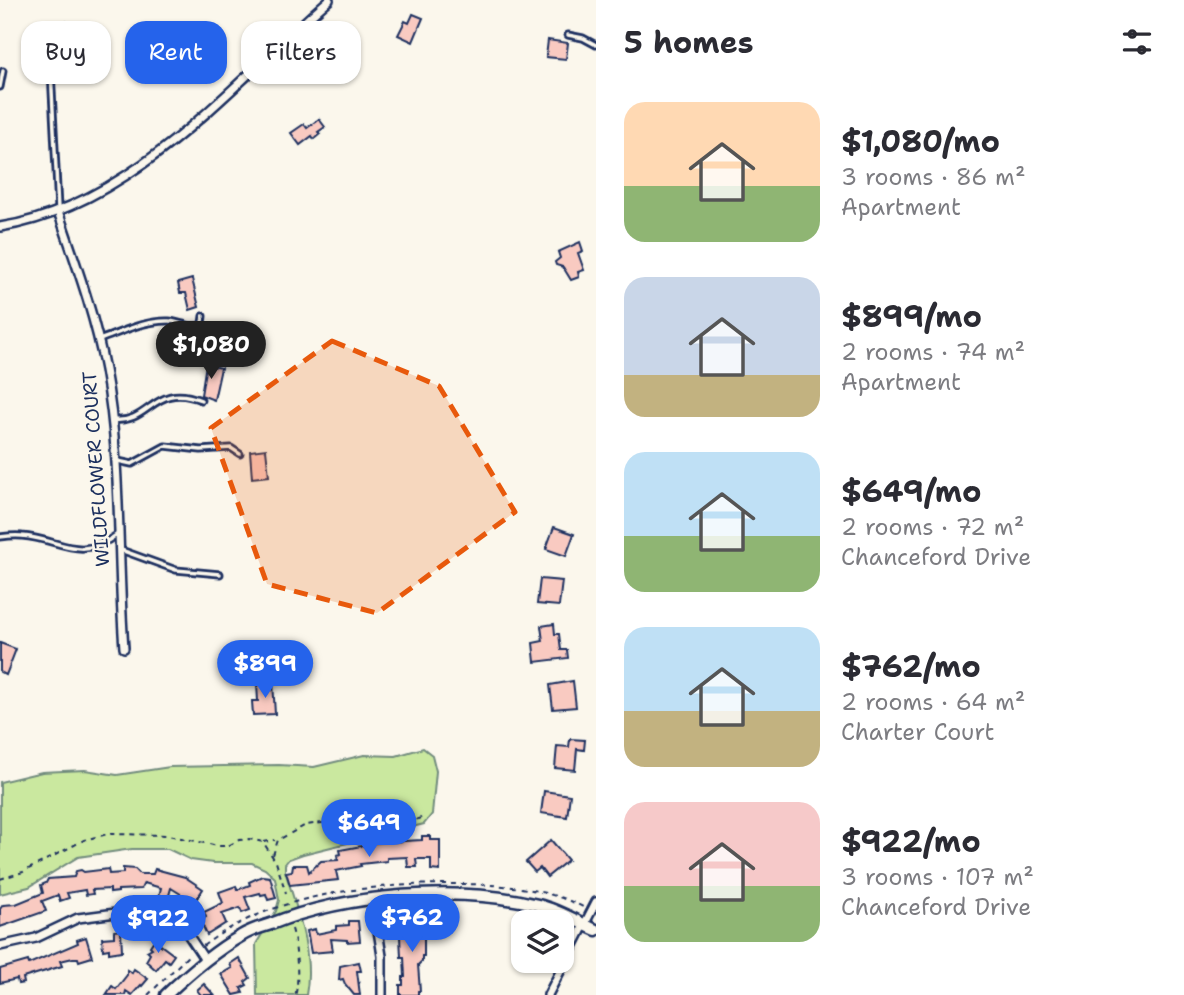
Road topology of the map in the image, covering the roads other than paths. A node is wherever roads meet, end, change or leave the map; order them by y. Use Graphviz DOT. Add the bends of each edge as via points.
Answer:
graph roads {
  1 [pos="330,0"];
  2 [pos="568,35"];
  3 [pos="596,46"];
  4 [pos="3,72"];
  5 [pos="52,84"];
  6 [pos="0,87"];
  7 [pos="58,211"];
  8 [pos="0,227"];
  9 [pos="203,316"];
  10 [pos="99,340"];
  11 [pos="201,400"];
  12 [pos="112,420"];
  13 [pos="240,454"];
  14 [pos="114,456"];
  15 [pos="118,534"];
  16 [pos="0,537"];
  17 [pos="119,549"];
  18 [pos="220,574"];
  19 [pos="124,648"];
  20 [pos="373,899"];
  21 [pos="596,902"];
  22 [pos="584,924"];
  23 [pos="596,930"];
  24 [pos="0,946"];
  25 [pos="205,960"];
  26 [pos="166,995"];
  27 [pos="382,995"];
  28 [pos="548,995"];
  1 -- 7 [label="street" via="169,144 114,184"];
  2 -- 3 [label="lane"];
  4 -- 6 [label="lane"];
  5 -- 7 [label="lane"];
  7 -- 8 [label="street"];
  7 -- 10 [label="street, WILDFLOWER COURT"];
  9 -- 10 [label="lane" via="200,326 158,321"];
  10 -- 12 [label="street, WILDFLOWER COURT"];
  11 -- 12 [label="lane" via="167,396 136,417"];
  12 -- 14 [label="street, WILDFLOWER COURT"];
  13 -- 14 [label="lane" via="231,448 201,450 173,445 158,448 132,464"];
  14 -- 15 [label="street, WILDFLOWER COURT"];
  15 -- 16 [label="lane" via="100,545 80,549 22,536"];
  15 -- 17 [label="street, WILDFLOWER COURT"];
  17 -- 18 [label="lane" via="176,570"];
  17 -- 19 [label="street, WILDFLOWER COURT"];
  20 -- 22 [label="street" via="412,895 506,899 537,905"];
  20 -- 25 [label="street" via="290,916 243,935"];
  20 -- 27 [label="street" via="382,956"];
  21 -- 22 [label="street"];
  22 -- 23 [label="street"];
  22 -- 28 [label="street"];
  24 -- 25 [label="street" via="36,938 78,918 131,911 156,914 184,930"];
  25 -- 26 [label="street"];
}
